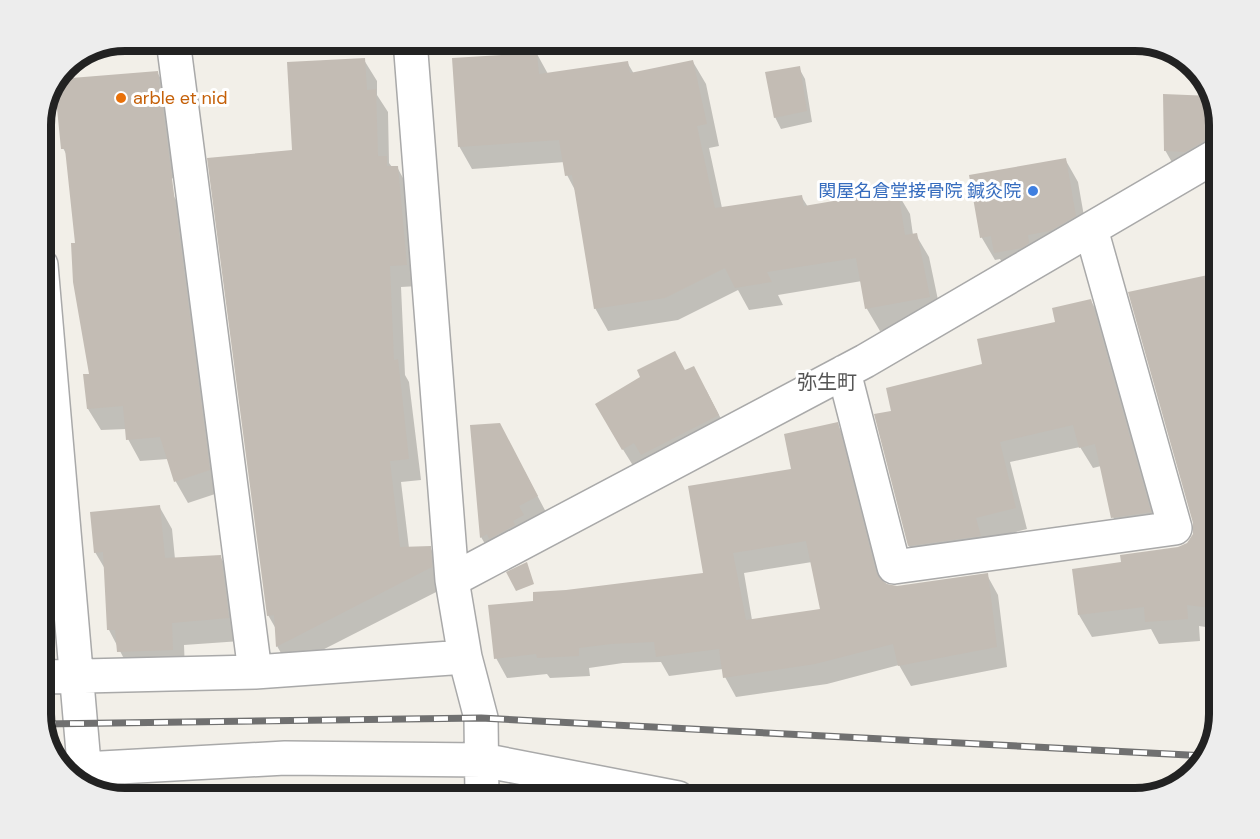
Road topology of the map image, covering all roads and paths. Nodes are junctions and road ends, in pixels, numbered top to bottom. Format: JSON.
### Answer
{"nodes":[{"id":1,"x":175,"y":51,"type":"edge"},
{"id":2,"x":411,"y":51,"type":"edge"},
{"id":3,"x":1209,"y":160,"type":"edge"},
{"id":4,"x":1091,"y":230,"type":"junction"},
{"id":5,"x":844,"y":372,"type":"junction"},
{"id":6,"x":51,"y":467,"type":"edge"},
{"id":7,"x":452,"y":580,"type":"junction"},
{"id":8,"x":465,"y":657,"type":"junction"},
{"id":9,"x":255,"y":672,"type":"junction"},
{"id":10,"x":78,"y":676,"type":"junction"},
{"id":11,"x":51,"y":677,"type":"edge"},
{"id":12,"x":482,"y":760,"type":"junction"},
{"id":13,"x":79,"y":771,"type":"edge"},
{"id":14,"x":84,"y":776,"type":"edge"},
{"id":15,"x":482,"y":788,"type":"edge"},
{"id":16,"x":626,"y":788,"type":"edge"}],
"edges":[{"from":1,"to":9,"type":"street"},
{"from":2,"to":7,"type":"street"},
{"from":3,"to":4,"type":"street"},
{"from":4,"to":5,"type":"street"},
{"from":4,"to":5,"type":"street"},
{"from":5,"to":7,"type":"street"},
{"from":6,"to":10,"type":"street"},
{"from":7,"to":8,"type":"street"},
{"from":8,"to":9,"type":"street"},
{"from":8,"to":12,"type":"street"},
{"from":9,"to":10,"type":"street"},
{"from":10,"to":11,"type":"street"},
{"from":10,"to":13,"type":"street"},
{"from":12,"to":14,"type":"street"},
{"from":12,"to":15,"type":"street"},
{"from":12,"to":16,"type":"street"}]}
